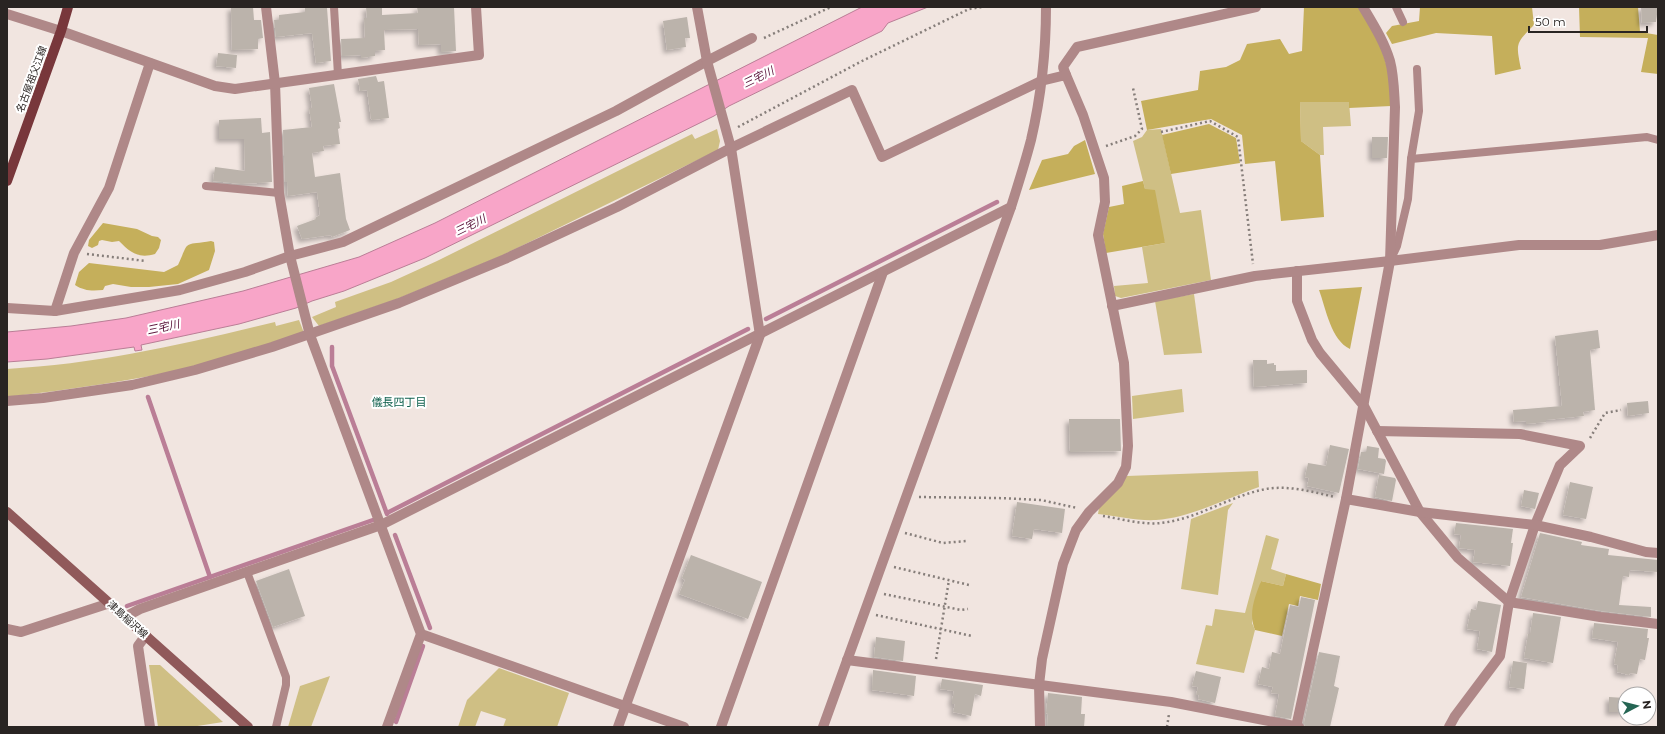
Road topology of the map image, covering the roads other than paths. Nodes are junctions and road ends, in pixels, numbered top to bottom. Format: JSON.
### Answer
{"nodes":[{"id":1,"x":68,"y":7,"type":"edge"},
{"id":2,"x":266,"y":7,"type":"edge"},
{"id":3,"x":334,"y":7,"type":"edge"},
{"id":4,"x":476,"y":7,"type":"edge"},
{"id":5,"x":697,"y":7,"type":"edge"},
{"id":6,"x":1046,"y":7,"type":"edge"},
{"id":7,"x":1256,"y":7,"type":"edge"},
{"id":8,"x":1364,"y":7,"type":"edge"},
{"id":9,"x":1396,"y":7,"type":"edge"},
{"id":10,"x":7,"y":14,"type":"edge"},
{"id":11,"x":1403,"y":22,"type":"dead end"},
{"id":12,"x":61,"y":31,"type":"junction"},
{"id":13,"x":752,"y":38,"type":"road end"},
{"id":14,"x":150,"y":63,"type":"junction"},
{"id":15,"x":708,"y":64,"type":"junction"},
{"id":16,"x":1417,"y":69,"type":"dead end"},
{"id":17,"x":338,"y":75,"type":"junction"},
{"id":18,"x":1066,"y":75,"type":"junction"},
{"id":19,"x":1041,"y":81,"type":"junction"},
{"id":20,"x":275,"y":83,"type":"junction"},
{"id":21,"x":1658,"y":140,"type":"edge"},
{"id":22,"x":731,"y":148,"type":"junction"},
{"id":23,"x":1411,"y":159,"type":"junction"},
{"id":24,"x":7,"y":180,"type":"edge"},
{"id":25,"x":206,"y":186,"type":"dead end"},
{"id":26,"x":279,"y":193,"type":"junction"},
{"id":27,"x":1011,"y":207,"type":"junction"},
{"id":28,"x":1658,"y":236,"type":"edge"},
{"id":29,"x":291,"y":258,"type":"junction"},
{"id":30,"x":1390,"y":262,"type":"junction"},
{"id":31,"x":1297,"y":271,"type":"junction"},
{"id":32,"x":883,"y":272,"type":"junction"},
{"id":33,"x":1112,"y":306,"type":"junction"},
{"id":34,"x":7,"y":308,"type":"edge"},
{"id":35,"x":55,"y":311,"type":"junction"},
{"id":36,"x":310,"y":334,"type":"junction"},
{"id":37,"x":760,"y":335,"type":"junction"},
{"id":38,"x":7,"y":401,"type":"edge"},
{"id":39,"x":1364,"y":406,"type":"junction"},
{"id":40,"x":1377,"y":431,"type":"junction"},
{"id":41,"x":1346,"y":499,"type":"junction"},
{"id":42,"x":7,"y":512,"type":"edge"},
{"id":43,"x":1420,"y":512,"type":"junction"},
{"id":44,"x":1535,"y":525,"type":"junction"},
{"id":45,"x":381,"y":526,"type":"junction"},
{"id":46,"x":1658,"y":553,"type":"edge"},
{"id":47,"x":247,"y":572,"type":"junction"},
{"id":48,"x":1510,"y":602,"type":"junction"},
{"id":49,"x":110,"y":603,"type":"junction"},
{"id":50,"x":126,"y":617,"type":"junction"},
{"id":51,"x":1658,"y":624,"type":"edge"},
{"id":52,"x":7,"y":629,"type":"edge"},
{"id":53,"x":421,"y":634,"type":"junction"},
{"id":54,"x":146,"y":635,"type":"junction"},
{"id":55,"x":847,"y":660,"type":"junction"},
{"id":56,"x":1039,"y":686,"type":"junction"},
{"id":57,"x":625,"y":706,"type":"junction"},
{"id":58,"x":150,"y":727,"type":"edge"},
{"id":59,"x":248,"y":727,"type":"edge"},
{"id":60,"x":276,"y":727,"type":"edge"},
{"id":61,"x":387,"y":727,"type":"edge"},
{"id":62,"x":618,"y":727,"type":"edge"},
{"id":63,"x":684,"y":727,"type":"edge"},
{"id":64,"x":721,"y":727,"type":"edge"},
{"id":65,"x":823,"y":727,"type":"edge"},
{"id":66,"x":1040,"y":727,"type":"edge"},
{"id":67,"x":1297,"y":727,"type":"edge"},
{"id":68,"x":1449,"y":727,"type":"edge"}],
"edges":[{"from":1,"to":12,"type":"main road","name":"名古屋祖父江線"},
{"from":2,"to":20,"type":"street"},
{"from":3,"to":17,"type":"lane"},
{"from":4,"to":17,"type":"street"},
{"from":5,"to":15,"type":"street"},
{"from":6,"to":19,"type":"street"},
{"from":7,"to":18,"type":"street"},
{"from":8,"to":30,"type":"street"},
{"from":9,"to":11,"type":"lane"},
{"from":10,"to":12,"type":"street"},
{"from":12,"to":14,"type":"street"},
{"from":12,"to":24,"type":"main road","name":"名古屋祖父江線"},
{"from":13,"to":15,"type":"street"},
{"from":14,"to":20,"type":"street"},
{"from":14,"to":35,"type":"street"},
{"from":15,"to":22,"type":"street"},
{"from":15,"to":29,"type":"street"},
{"from":16,"to":23,"type":"lane"},
{"from":17,"to":20,"type":"street"},
{"from":18,"to":19,"type":"street"},
{"from":18,"to":33,"type":"street"},
{"from":19,"to":22,"type":"street"},
{"from":19,"to":27,"type":"street"},
{"from":20,"to":26,"type":"street"},
{"from":21,"to":23,"type":"lane"},
{"from":22,"to":36,"type":"street"},
{"from":22,"to":37,"type":"street"},
{"from":23,"to":30,"type":"lane"},
{"from":25,"to":26,"type":"lane"},
{"from":26,"to":29,"type":"street"},
{"from":27,"to":32,"type":"street"},
{"from":27,"to":55,"type":"street"},
{"from":28,"to":30,"type":"street"},
{"from":29,"to":35,"type":"street"},
{"from":29,"to":36,"type":"street"},
{"from":30,"to":31,"type":"street"},
{"from":30,"to":39,"type":"street"},
{"from":31,"to":33,"type":"street"},
{"from":31,"to":39,"type":"street"},
{"from":32,"to":37,"type":"street"},
{"from":32,"to":64,"type":"street"},
{"from":33,"to":56,"type":"street"},
{"from":34,"to":35,"type":"street"},
{"from":36,"to":38,"type":"street"},
{"from":36,"to":45,"type":"street"},
{"from":37,"to":45,"type":"street"},
{"from":37,"to":57,"type":"street"},
{"from":39,"to":40,"type":"street"},
{"from":39,"to":41,"type":"street"},
{"from":40,"to":43,"type":"street"},
{"from":40,"to":44,"type":"street"},
{"from":41,"to":43,"type":"street"},
{"from":41,"to":67,"type":"street"},
{"from":42,"to":49,"type":"main road","name":"津島稲沢線"},
{"from":43,"to":44,"type":"street"},
{"from":43,"to":48,"type":"street"},
{"from":44,"to":46,"type":"street"},
{"from":44,"to":48,"type":"street"},
{"from":45,"to":47,"type":"street"},
{"from":45,"to":53,"type":"street"},
{"from":47,"to":50,"type":"street"},
{"from":47,"to":60,"type":"lane"},
{"from":48,"to":51,"type":"street"},
{"from":48,"to":68,"type":"street"},
{"from":49,"to":50,"type":"main road","name":"津島稲沢線"},
{"from":49,"to":52,"type":"street"},
{"from":50,"to":54,"type":"main road","name":"津島稲沢線"},
{"from":53,"to":57,"type":"street"},
{"from":53,"to":61,"type":"street"},
{"from":54,"to":58,"type":"street"},
{"from":54,"to":59,"type":"main road","name":"津島稲沢線"},
{"from":55,"to":56,"type":"street"},
{"from":55,"to":65,"type":"street"},
{"from":56,"to":66,"type":"street"},
{"from":56,"to":67,"type":"street"},
{"from":57,"to":62,"type":"street"},
{"from":57,"to":63,"type":"street"}]}
